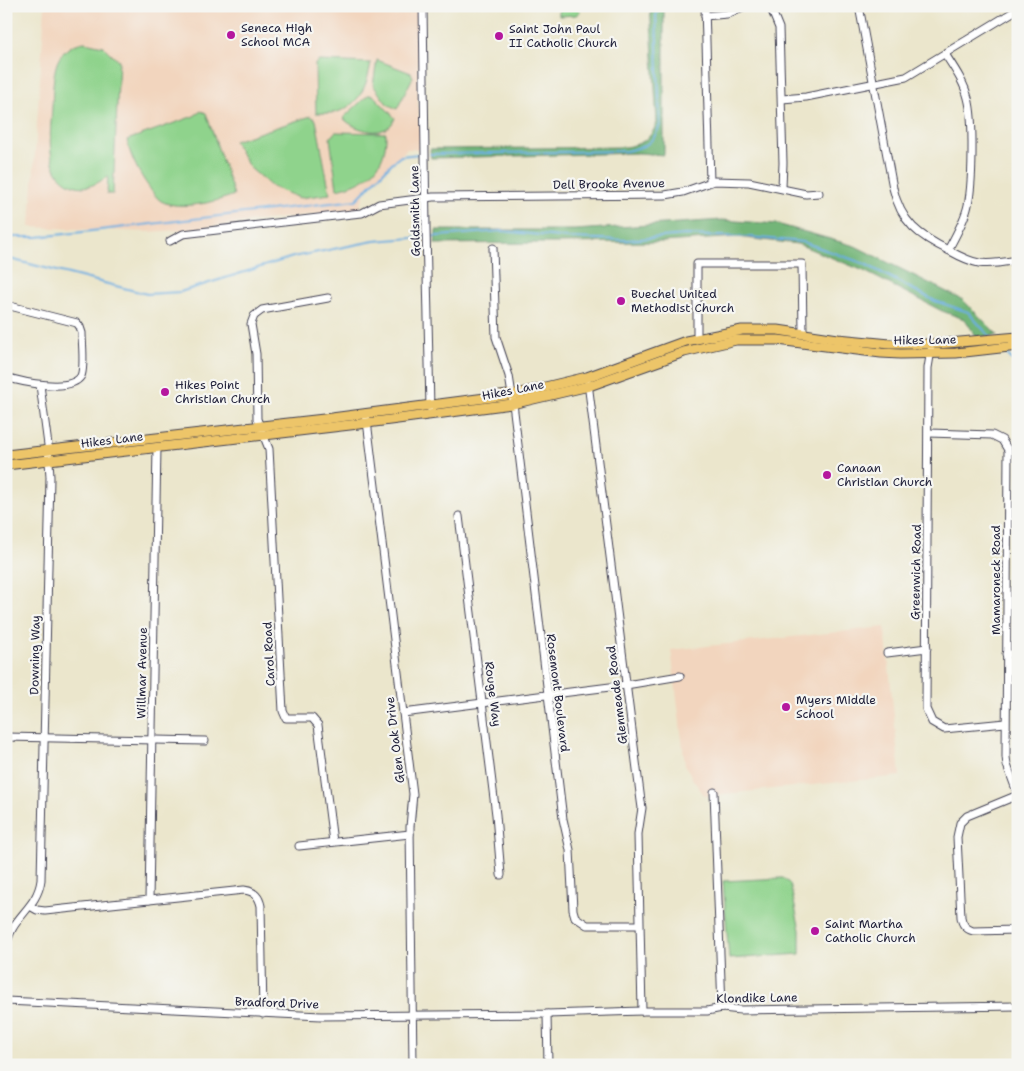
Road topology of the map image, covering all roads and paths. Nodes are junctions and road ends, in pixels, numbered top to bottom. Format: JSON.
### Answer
{"nodes":[{"id":1,"x":423,"y":6,"type":"edge"},
{"id":2,"x":705,"y":6,"type":"edge"},
{"id":3,"x":746,"y":6,"type":"edge"},
{"id":4,"x":770,"y":6,"type":"edge"},
{"id":5,"x":859,"y":6,"type":"edge"},
{"id":6,"x":1018,"y":9,"type":"edge"},
{"id":7,"x":705,"y":16,"type":"junction"},
{"id":8,"x":945,"y":54,"type":"junction"},
{"id":9,"x":873,"y":85,"type":"junction"},
{"id":10,"x":782,"y":99,"type":"junction"},
{"id":11,"x":710,"y":182,"type":"junction"},
{"id":12,"x":782,"y":187,"type":"junction"},
{"id":13,"x":819,"y":193,"type":"dead end"},
{"id":14,"x":426,"y":198,"type":"junction"},
{"id":15,"x":170,"y":241,"type":"dead end"},
{"id":16,"x":493,"y":248,"type":"dead end"},
{"id":17,"x":948,"y":250,"type":"junction"},
{"id":18,"x":1018,"y":260,"type":"edge"},
{"id":19,"x":328,"y":298,"type":"dead end"},
{"id":20,"x":6,"y":304,"type":"edge"},
{"id":21,"x":803,"y":333,"type":"junction"},
{"id":22,"x":1018,"y":337,"type":"edge"},
{"id":23,"x":697,"y":338,"type":"junction"},
{"id":24,"x":932,"y":344,"type":"junction"},
{"id":25,"x":1018,"y":346,"type":"edge"},
{"id":26,"x":930,"y":354,"type":"junction"},
{"id":27,"x":6,"y":378,"type":"edge"},
{"id":28,"x":588,"y":382,"type":"junction"},
{"id":29,"x":40,"y":385,"type":"junction"},
{"id":30,"x":512,"y":400,"type":"junction"},
{"id":31,"x":430,"y":410,"type":"junction"},
{"id":32,"x":366,"y":413,"type":"junction"},
{"id":33,"x":368,"y":423,"type":"junction"},
{"id":34,"x":260,"y":425,"type":"junction"},
{"id":35,"x":929,"y":433,"type":"junction"},
{"id":36,"x":264,"y":435,"type":"junction"},
{"id":37,"x":157,"y":447,"type":"junction"},
{"id":38,"x":48,"y":450,"type":"junction"},
{"id":39,"x":6,"y":455,"type":"edge"},
{"id":40,"x":48,"y":460,"type":"junction"},
{"id":41,"x":6,"y":465,"type":"edge"},
{"id":42,"x":460,"y":516,"type":"dead end"},
{"id":43,"x":927,"y":648,"type":"junction"},
{"id":44,"x":887,"y":653,"type":"dead end"},
{"id":45,"x":1006,"y":654,"type":"junction"},
{"id":46,"x":1018,"y":654,"type":"edge"},
{"id":47,"x":680,"y":676,"type":"dead end"},
{"id":48,"x":626,"y":685,"type":"junction"},
{"id":49,"x":547,"y":694,"type":"junction"},
{"id":50,"x":483,"y":702,"type":"junction"},
{"id":51,"x":403,"y":713,"type":"junction"},
{"id":52,"x":1005,"y":723,"type":"junction"},
{"id":53,"x":6,"y":737,"type":"edge"},
{"id":54,"x":44,"y":737,"type":"junction"},
{"id":55,"x":152,"y":739,"type":"junction"},
{"id":56,"x":205,"y":741,"type":"dead end"},
{"id":57,"x":714,"y":792,"type":"dead end"},
{"id":58,"x":1018,"y":795,"type":"edge"},
{"id":59,"x":410,"y":834,"type":"junction"},
{"id":60,"x":334,"y":842,"type":"junction"},
{"id":61,"x":299,"y":846,"type":"dead end"},
{"id":62,"x":501,"y":875,"type":"dead end"},
{"id":63,"x":149,"y":900,"type":"junction"},
{"id":64,"x":30,"y":906,"type":"junction"},
{"id":65,"x":639,"y":925,"type":"junction"},
{"id":66,"x":1018,"y":930,"type":"edge"},
{"id":67,"x":6,"y":949,"type":"edge"},
{"id":68,"x":6,"y":1001,"type":"edge"},
{"id":69,"x":1018,"y":1006,"type":"edge"},
{"id":70,"x":722,"y":1008,"type":"junction"},
{"id":71,"x":642,"y":1011,"type":"junction"},
{"id":72,"x":262,"y":1014,"type":"junction"},
{"id":73,"x":412,"y":1014,"type":"junction"},
{"id":74,"x":547,"y":1014,"type":"junction"},
{"id":75,"x":413,"y":1065,"type":"edge"},
{"id":76,"x":548,"y":1065,"type":"edge"}],
"edges":[{"from":1,"to":14,"type":"street","name":"Goldsmith Lane"},
{"from":2,"to":7,"type":"street"},
{"from":3,"to":7,"type":"street"},
{"from":4,"to":10,"type":"street"},
{"from":5,"to":9,"type":"street"},
{"from":6,"to":8,"type":"street"},
{"from":7,"to":11,"type":"street"},
{"from":8,"to":9,"type":"street"},
{"from":8,"to":17,"type":"street"},
{"from":9,"to":10,"type":"street"},
{"from":9,"to":17,"type":"street"},
{"from":10,"to":12,"type":"street"},
{"from":11,"to":12,"type":"street","name":"Dell Brooke Avenue"},
{"from":11,"to":14,"type":"street","name":"Dell Brooke Avenue"},
{"from":12,"to":13,"type":"street","name":"Dell Brooke Avenue"},
{"from":14,"to":15,"type":"street","name":"Dell Brooke Avenue"},
{"from":14,"to":31,"type":"street","name":"Goldsmith Lane"},
{"from":16,"to":30,"type":"street","name":"Rosemont Boulevard"},
{"from":17,"to":18,"type":"street"},
{"from":19,"to":34,"type":"street"},
{"from":20,"to":29,"type":"street"},
{"from":21,"to":23,"type":"main road","name":"Hikes Lane"},
{"from":21,"to":23,"type":"street"},
{"from":21,"to":24,"type":"main road","name":"Hikes Lane"},
{"from":22,"to":24,"type":"main road","name":"Hikes Lane"},
{"from":23,"to":28,"type":"main road","name":"Hikes Lane"},
{"from":24,"to":26,"type":"street","name":"Greenwich Road"},
{"from":25,"to":26,"type":"main road","name":"Hikes Lane"},
{"from":26,"to":28,"type":"main road","name":"Hikes Lane"},
{"from":26,"to":35,"type":"street","name":"Greenwich Road"},
{"from":27,"to":29,"type":"street"},
{"from":28,"to":30,"type":"main road","name":"Hikes Lane"},
{"from":28,"to":48,"type":"street","name":"Glenmeade Road"},
{"from":29,"to":38,"type":"street","name":"Downing Way"},
{"from":30,"to":31,"type":"main road","name":"Hikes Lane"},
{"from":30,"to":49,"type":"street","name":"Rosemont Boulevard"},
{"from":31,"to":32,"type":"main road","name":"Hikes Lane"},
{"from":31,"to":33,"type":"main road","name":"Hikes Lane"},
{"from":32,"to":33,"type":"street","name":"Glen Oak Drive"},
{"from":32,"to":34,"type":"main road","name":"Hikes Lane"},
{"from":33,"to":36,"type":"main road","name":"Hikes Lane"},
{"from":33,"to":51,"type":"street","name":"Glen Oak Drive"},
{"from":34,"to":36,"type":"street"},
{"from":34,"to":38,"type":"main road","name":"Hikes Lane"},
{"from":35,"to":43,"type":"street","name":"Greenwich Road"},
{"from":35,"to":45,"type":"street","name":"Mamaroneck Road"},
{"from":36,"to":37,"type":"main road","name":"Hikes Lane"},
{"from":36,"to":60,"type":"street","name":"Carol Road"},
{"from":37,"to":40,"type":"main road","name":"Hikes Lane"},
{"from":37,"to":55,"type":"street","name":"Willmar Avenue"},
{"from":38,"to":39,"type":"main road","name":"Hikes Lane"},
{"from":38,"to":40,"type":"street","name":"Downing Way"},
{"from":40,"to":41,"type":"main road","name":"Hikes Lane"},
{"from":40,"to":54,"type":"street","name":"Downing Way"},
{"from":42,"to":50,"type":"street","name":"Rouge Way"},
{"from":43,"to":44,"type":"street"},
{"from":43,"to":52,"type":"street","name":"Greenwich Road"},
{"from":45,"to":46,"type":"street"},
{"from":45,"to":52,"type":"street","name":"Mamaroneck Road"},
{"from":47,"to":48,"type":"street"},
{"from":48,"to":49,"type":"street"},
{"from":48,"to":65,"type":"street","name":"Glenmeade Road"},
{"from":49,"to":50,"type":"street"},
{"from":49,"to":65,"type":"street","name":"Rosemont Boulevard"},
{"from":50,"to":51,"type":"street"},
{"from":50,"to":62,"type":"street","name":"Rouge Way"},
{"from":51,"to":59,"type":"street","name":"Glen Oak Drive"},
{"from":52,"to":58,"type":"street","name":"Mamaroneck Road"},
{"from":53,"to":54,"type":"street"},
{"from":54,"to":55,"type":"street"},
{"from":54,"to":64,"type":"street","name":"Downing Way"},
{"from":55,"to":56,"type":"street"},
{"from":55,"to":63,"type":"street","name":"Willmar Avenue"},
{"from":57,"to":70,"type":"street"},
{"from":58,"to":66,"type":"street"},
{"from":59,"to":60,"type":"street"},
{"from":59,"to":73,"type":"street","name":"Glen Oak Drive"},
{"from":60,"to":61,"type":"street"},
{"from":63,"to":64,"type":"street"},
{"from":63,"to":72,"type":"street"},
{"from":64,"to":67,"type":"street","name":"Downing Way"},
{"from":65,"to":71,"type":"street","name":"Glenmeade Road"},
{"from":68,"to":72,"type":"street","name":"Bradford Drive"},
{"from":69,"to":70,"type":"street","name":"Klondike Lane"},
{"from":70,"to":71,"type":"street","name":"Klondike Lane"},
{"from":71,"to":74,"type":"street","name":"Klondike Lane"},
{"from":72,"to":73,"type":"street","name":"Bradford Drive"},
{"from":73,"to":74,"type":"street","name":"Bradford Drive"},
{"from":73,"to":75,"type":"street","name":"Glen Oak Drive"},
{"from":74,"to":76,"type":"street"}]}
